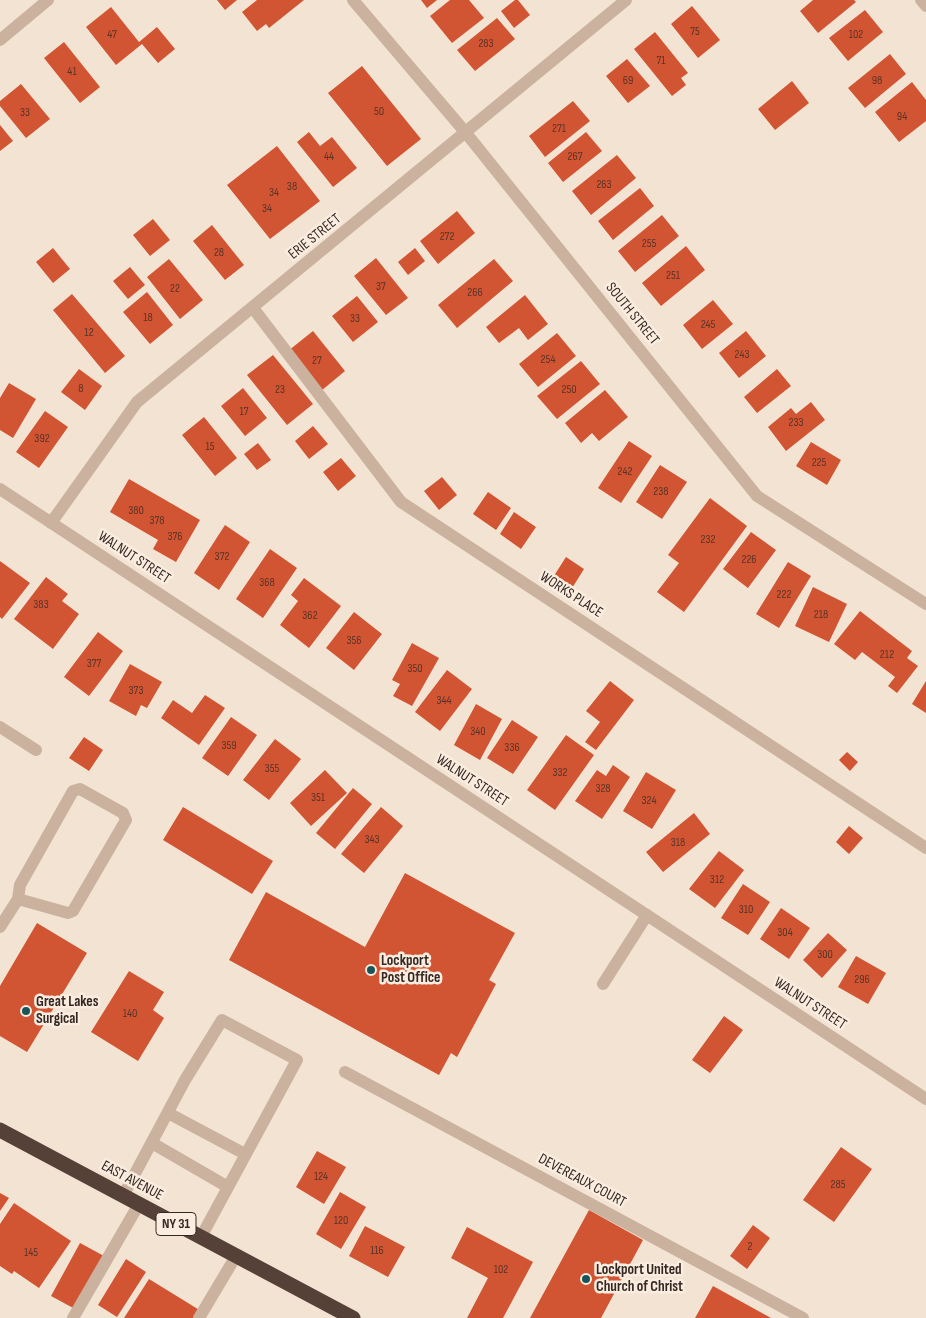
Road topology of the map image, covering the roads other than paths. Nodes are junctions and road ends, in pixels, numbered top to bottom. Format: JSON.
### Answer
{"nodes":[{"id":1,"x":48,"y":0,"type":"edge"},
{"id":2,"x":353,"y":0,"type":"edge"},
{"id":3,"x":626,"y":0,"type":"edge"},
{"id":4,"x":922,"y":0,"type":"edge"},
{"id":5,"x":926,"y":6,"type":"edge"},
{"id":6,"x":0,"y":40,"type":"edge"},
{"id":7,"x":466,"y":133,"type":"junction"},
{"id":8,"x":253,"y":308,"type":"junction"},
{"id":9,"x":0,"y":489,"type":"edge"},
{"id":10,"x":51,"y":523,"type":"junction"},
{"id":11,"x":926,"y":604,"type":"edge"},
{"id":12,"x":0,"y":726,"type":"edge"},
{"id":13,"x":36,"y":750,"type":"dead end"},
{"id":14,"x":926,"y":848,"type":"edge"},
{"id":15,"x":18,"y":899,"type":"junction"},
{"id":16,"x":647,"y":915,"type":"junction"},
{"id":17,"x":0,"y":928,"type":"edge"},
{"id":18,"x":603,"y":984,"type":"dead end"},
{"id":19,"x":345,"y":1072,"type":"dead end"},
{"id":20,"x":926,"y":1099,"type":"edge"},
{"id":21,"x":168,"y":1113,"type":"junction"},
{"id":22,"x":0,"y":1130,"type":"edge"},
{"id":23,"x":152,"y":1143,"type":"junction"},
{"id":24,"x":246,"y":1154,"type":"junction"},
{"id":25,"x":228,"y":1187,"type":"junction"},
{"id":26,"x":123,"y":1196,"type":"junction"},
{"id":27,"x":139,"y":1204,"type":"junction"},
{"id":28,"x":201,"y":1237,"type":"junction"},
{"id":29,"x":236,"y":1256,"type":"junction"},
{"id":30,"x":73,"y":1318,"type":"edge"},
{"id":31,"x":199,"y":1318,"type":"edge"},
{"id":32,"x":353,"y":1318,"type":"edge"},
{"id":33,"x":803,"y":1318,"type":"edge"}],
"edges":[{"from":1,"to":6,"type":"street"},
{"from":2,"to":7,"type":"street","name":"SOUTH STREET"},
{"from":3,"to":7,"type":"street","name":"ERIE STREET"},
{"from":4,"to":5,"type":"street"},
{"from":7,"to":8,"type":"street","name":"ERIE STREET"},
{"from":7,"to":11,"type":"street","name":"SOUTH STREET"},
{"from":8,"to":10,"type":"street","name":"ERIE STREET"},
{"from":8,"to":14,"type":"street","name":"WORKS PLACE"},
{"from":9,"to":10,"type":"street","name":"WALNUT STREET"},
{"from":10,"to":16,"type":"street","name":"WALNUT STREET"},
{"from":12,"to":13,"type":"street"},
{"from":15,"to":15,"type":"street"},
{"from":15,"to":17,"type":"street"},
{"from":16,"to":18,"type":"street"},
{"from":16,"to":20,"type":"street","name":"WALNUT STREET"},
{"from":19,"to":33,"type":"street","name":"DEVEREAUX COURT"},
{"from":21,"to":23,"type":"street"},
{"from":21,"to":24,"type":"street"},
{"from":21,"to":24,"type":"street"},
{"from":22,"to":26,"type":"highway","name":"EAST AVENUE","number":"NY 31"},
{"from":23,"to":25,"type":"street"},
{"from":23,"to":26,"type":"street"},
{"from":24,"to":25,"type":"street"},
{"from":25,"to":28,"type":"street"},
{"from":26,"to":27,"type":"highway","name":"EAST AVENUE","number":"NY 31"},
{"from":27,"to":28,"type":"highway","name":"EAST AVENUE","number":"NY 31"},
{"from":27,"to":30,"type":"street"},
{"from":28,"to":29,"type":"highway","name":"EAST AVENUE","number":"NY 31"},
{"from":29,"to":31,"type":"street"},
{"from":29,"to":32,"type":"highway","name":"EAST AVENUE","number":"NY 31"}]}
